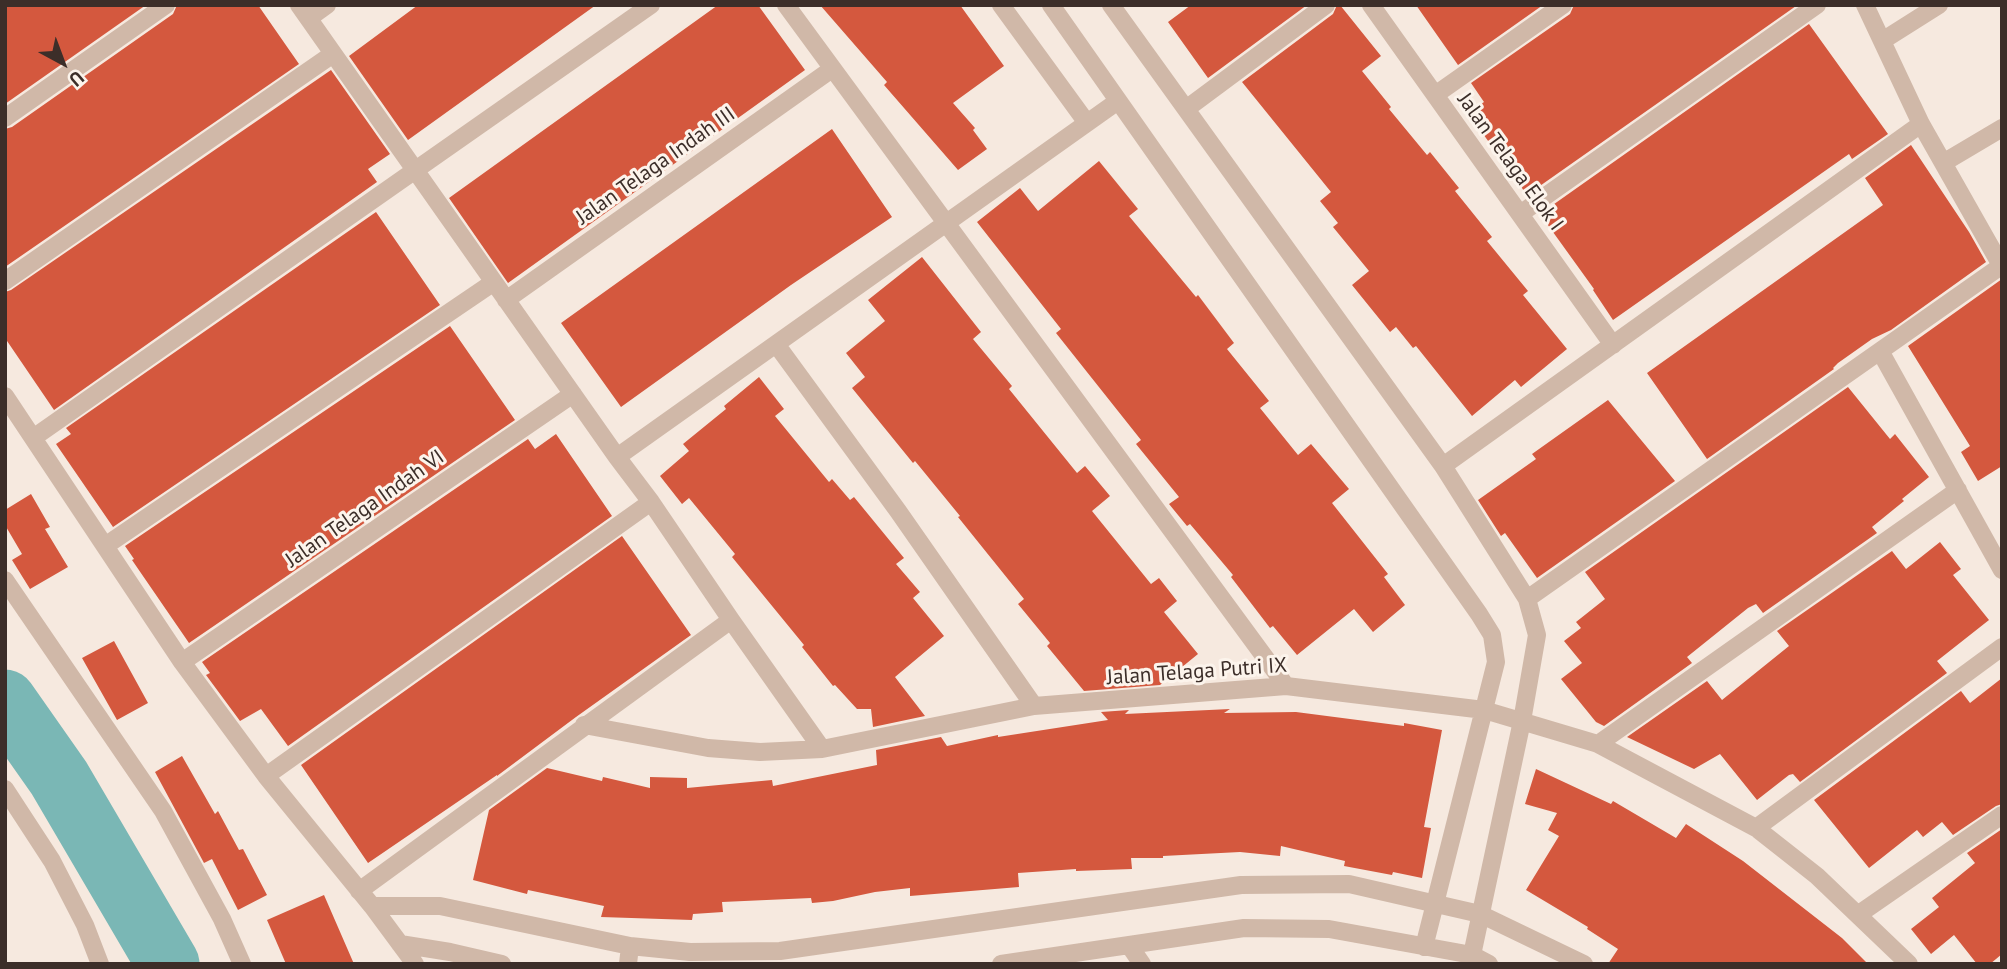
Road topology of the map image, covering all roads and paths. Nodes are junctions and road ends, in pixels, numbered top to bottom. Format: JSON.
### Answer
{"nodes":[{"id":1,"x":166,"y":5,"type":"edge"},
{"id":2,"x":327,"y":5,"type":"edge"},
{"id":3,"x":651,"y":5,"type":"edge"},
{"id":4,"x":786,"y":5,"type":"edge"},
{"id":5,"x":1001,"y":5,"type":"edge"},
{"id":6,"x":1051,"y":5,"type":"edge"},
{"id":7,"x":1111,"y":5,"type":"edge"},
{"id":8,"x":1326,"y":5,"type":"edge"},
{"id":9,"x":1371,"y":5,"type":"edge"},
{"id":10,"x":1563,"y":5,"type":"edge"},
{"id":11,"x":1817,"y":5,"type":"edge"},
{"id":12,"x":1865,"y":5,"type":"edge"},
{"id":13,"x":1939,"y":5,"type":"edge"},
{"id":14,"x":304,"y":12,"type":"edge"},
{"id":15,"x":1882,"y":41,"type":"junction"},
{"id":16,"x":333,"y":54,"type":"junction"},
{"id":17,"x":832,"y":69,"type":"junction"},
{"id":18,"x":1435,"y":95,"type":"junction"},
{"id":19,"x":1118,"y":101,"type":"junction"},
{"id":20,"x":1186,"y":109,"type":"junction"},
{"id":21,"x":5,"y":118,"type":"edge"},
{"id":22,"x":1087,"y":123,"type":"junction"},
{"id":23,"x":1921,"y":124,"type":"junction"},
{"id":24,"x":2002,"y":128,"type":"edge"},
{"id":25,"x":1943,"y":163,"type":"junction"},
{"id":26,"x":415,"y":170,"type":"junction"},
{"id":27,"x":1520,"y":215,"type":"junction"},
{"id":28,"x":946,"y":223,"type":"junction"},
{"id":29,"x":2001,"y":267,"type":"edge"},
{"id":30,"x":5,"y":281,"type":"edge"},
{"id":31,"x":494,"y":282,"type":"junction"},
{"id":32,"x":506,"y":300,"type":"junction"},
{"id":33,"x":776,"y":344,"type":"junction"},
{"id":34,"x":1613,"y":345,"type":"junction"},
{"id":35,"x":1880,"y":351,"type":"junction"},
{"id":36,"x":573,"y":394,"type":"junction"},
{"id":37,"x":5,"y":396,"type":"edge"},
{"id":38,"x":33,"y":438,"type":"junction"},
{"id":39,"x":617,"y":457,"type":"junction"},
{"id":40,"x":1444,"y":466,"type":"junction"},
{"id":41,"x":1958,"y":491,"type":"junction"},
{"id":42,"x":651,"y":502,"type":"junction"},
{"id":43,"x":105,"y":546,"type":"junction"},
{"id":44,"x":2002,"y":570,"type":"edge"},
{"id":45,"x":5,"y":580,"type":"edge"},
{"id":46,"x":1527,"y":600,"type":"junction"},
{"id":47,"x":731,"y":620,"type":"junction"},
{"id":48,"x":2002,"y":647,"type":"edge"},
{"id":49,"x":182,"y":662,"type":"junction"},
{"id":50,"x":1286,"y":686,"type":"junction"},
{"id":51,"x":1034,"y":706,"type":"junction"},
{"id":52,"x":1484,"y":710,"type":"junction"},
{"id":53,"x":1522,"y":721,"type":"junction"},
{"id":54,"x":584,"y":726,"type":"junction"},
{"id":55,"x":1598,"y":744,"type":"junction"},
{"id":56,"x":822,"y":749,"type":"junction"},
{"id":57,"x":266,"y":776,"type":"junction"},
{"id":58,"x":5,"y":789,"type":"edge"},
{"id":59,"x":2002,"y":815,"type":"edge"},
{"id":60,"x":1756,"y":828,"type":"junction"},
{"id":61,"x":359,"y":891,"type":"junction"},
{"id":62,"x":1434,"y":902,"type":"junction"},
{"id":63,"x":372,"y":906,"type":"junction"},
{"id":64,"x":1480,"y":914,"type":"junction"},
{"id":65,"x":1859,"y":914,"type":"junction"},
{"id":66,"x":400,"y":944,"type":"junction"},
{"id":67,"x":1129,"y":945,"type":"junction"},
{"id":68,"x":1424,"y":947,"type":"junction"},
{"id":69,"x":629,"y":955,"type":"edge"},
{"id":70,"x":1472,"y":955,"type":"junction"},
{"id":71,"x":100,"y":964,"type":"edge"},
{"id":72,"x":242,"y":964,"type":"edge"},
{"id":73,"x":415,"y":964,"type":"edge"},
{"id":74,"x":502,"y":964,"type":"edge"},
{"id":75,"x":1000,"y":964,"type":"edge"},
{"id":76,"x":1142,"y":964,"type":"edge"},
{"id":77,"x":1489,"y":964,"type":"edge"},
{"id":78,"x":1584,"y":964,"type":"edge"},
{"id":79,"x":1909,"y":964,"type":"edge"}],
"edges":[{"from":1,"to":21,"type":"street"},
{"from":2,"to":14,"type":"street"},
{"from":3,"to":26,"type":"street"},
{"from":4,"to":17,"type":"street"},
{"from":5,"to":22,"type":"street"},
{"from":6,"to":19,"type":"street"},
{"from":7,"to":20,"type":"street"},
{"from":8,"to":20,"type":"street"},
{"from":9,"to":18,"type":"street","name":"Jalan Telaga Elok I"},
{"from":10,"to":18,"type":"street"},
{"from":11,"to":27,"type":"street"},
{"from":12,"to":15,"type":"street"},
{"from":13,"to":15,"type":"street"},
{"from":14,"to":16,"type":"street"},
{"from":15,"to":23,"type":"street"},
{"from":16,"to":26,"type":"street"},
{"from":16,"to":30,"type":"street"},
{"from":17,"to":28,"type":"street"},
{"from":17,"to":32,"type":"street","name":"Jalan Telaga Indah III"},
{"from":18,"to":27,"type":"street","name":"Jalan Telaga Elok I"},
{"from":19,"to":22,"type":"street"},
{"from":19,"to":52,"type":"street"},
{"from":20,"to":40,"type":"street"},
{"from":22,"to":28,"type":"street"},
{"from":23,"to":25,"type":"street"},
{"from":23,"to":34,"type":"street"},
{"from":24,"to":25,"type":"street"},
{"from":25,"to":29,"type":"street"},
{"from":26,"to":31,"type":"street"},
{"from":26,"to":38,"type":"street"},
{"from":27,"to":34,"type":"street","name":"Jalan Telaga Elok I"},
{"from":28,"to":33,"type":"street"},
{"from":28,"to":50,"type":"street"},
{"from":29,"to":35,"type":"street"},
{"from":31,"to":32,"type":"street"},
{"from":31,"to":43,"type":"street"},
{"from":32,"to":36,"type":"street"},
{"from":33,"to":39,"type":"street"},
{"from":33,"to":51,"type":"street"},
{"from":34,"to":40,"type":"street"},
{"from":35,"to":41,"type":"street"},
{"from":35,"to":46,"type":"street"},
{"from":36,"to":39,"type":"street"},
{"from":36,"to":49,"type":"street","name":"Jalan Telaga Indah VI"},
{"from":37,"to":38,"type":"street"},
{"from":38,"to":43,"type":"street"},
{"from":39,"to":42,"type":"street"},
{"from":40,"to":46,"type":"street"},
{"from":41,"to":44,"type":"street"},
{"from":41,"to":55,"type":"street"},
{"from":42,"to":47,"type":"street"},
{"from":42,"to":57,"type":"street"},
{"from":43,"to":49,"type":"street"},
{"from":45,"to":72,"type":"street"},
{"from":46,"to":53,"type":"street"},
{"from":47,"to":54,"type":"street"},
{"from":47,"to":56,"type":"street"},
{"from":48,"to":60,"type":"street"},
{"from":49,"to":57,"type":"street"},
{"from":50,"to":51,"type":"street","name":"Jalan Telaga Putri IX"},
{"from":50,"to":52,"type":"street","name":"Jalan Telaga Putri IX"},
{"from":51,"to":56,"type":"street","name":"Jalan Telaga Putri IX"},
{"from":52,"to":53,"type":"street","name":"Jalan Telaga Putri IX"},
{"from":52,"to":62,"type":"street"},
{"from":53,"to":55,"type":"street","name":"Jalan Telaga Putri IX"},
{"from":53,"to":64,"type":"street"},
{"from":54,"to":56,"type":"street","name":"Jalan Telaga Putri IX"},
{"from":54,"to":61,"type":"street"},
{"from":55,"to":60,"type":"street","name":"Jalan Telaga Putri IX"},
{"from":57,"to":61,"type":"street"},
{"from":58,"to":71,"type":"street"},
{"from":59,"to":65,"type":"street"},
{"from":60,"to":65,"type":"street","name":"Jalan Telaga Putri IX"},
{"from":61,"to":63,"type":"street"},
{"from":62,"to":64,"type":"street"},
{"from":62,"to":68,"type":"street"},
{"from":62,"to":69,"type":"street"},
{"from":63,"to":66,"type":"street"},
{"from":63,"to":69,"type":"street"},
{"from":64,"to":70,"type":"street"},
{"from":64,"to":78,"type":"street"},
{"from":65,"to":79,"type":"street","name":"Jalan Telaga Putri IX"},
{"from":66,"to":73,"type":"street"},
{"from":66,"to":74,"type":"street"},
{"from":67,"to":68,"type":"street"},
{"from":67,"to":75,"type":"street"},
{"from":67,"to":76,"type":"street"},
{"from":68,"to":70,"type":"street"},
{"from":70,"to":77,"type":"street"}]}
